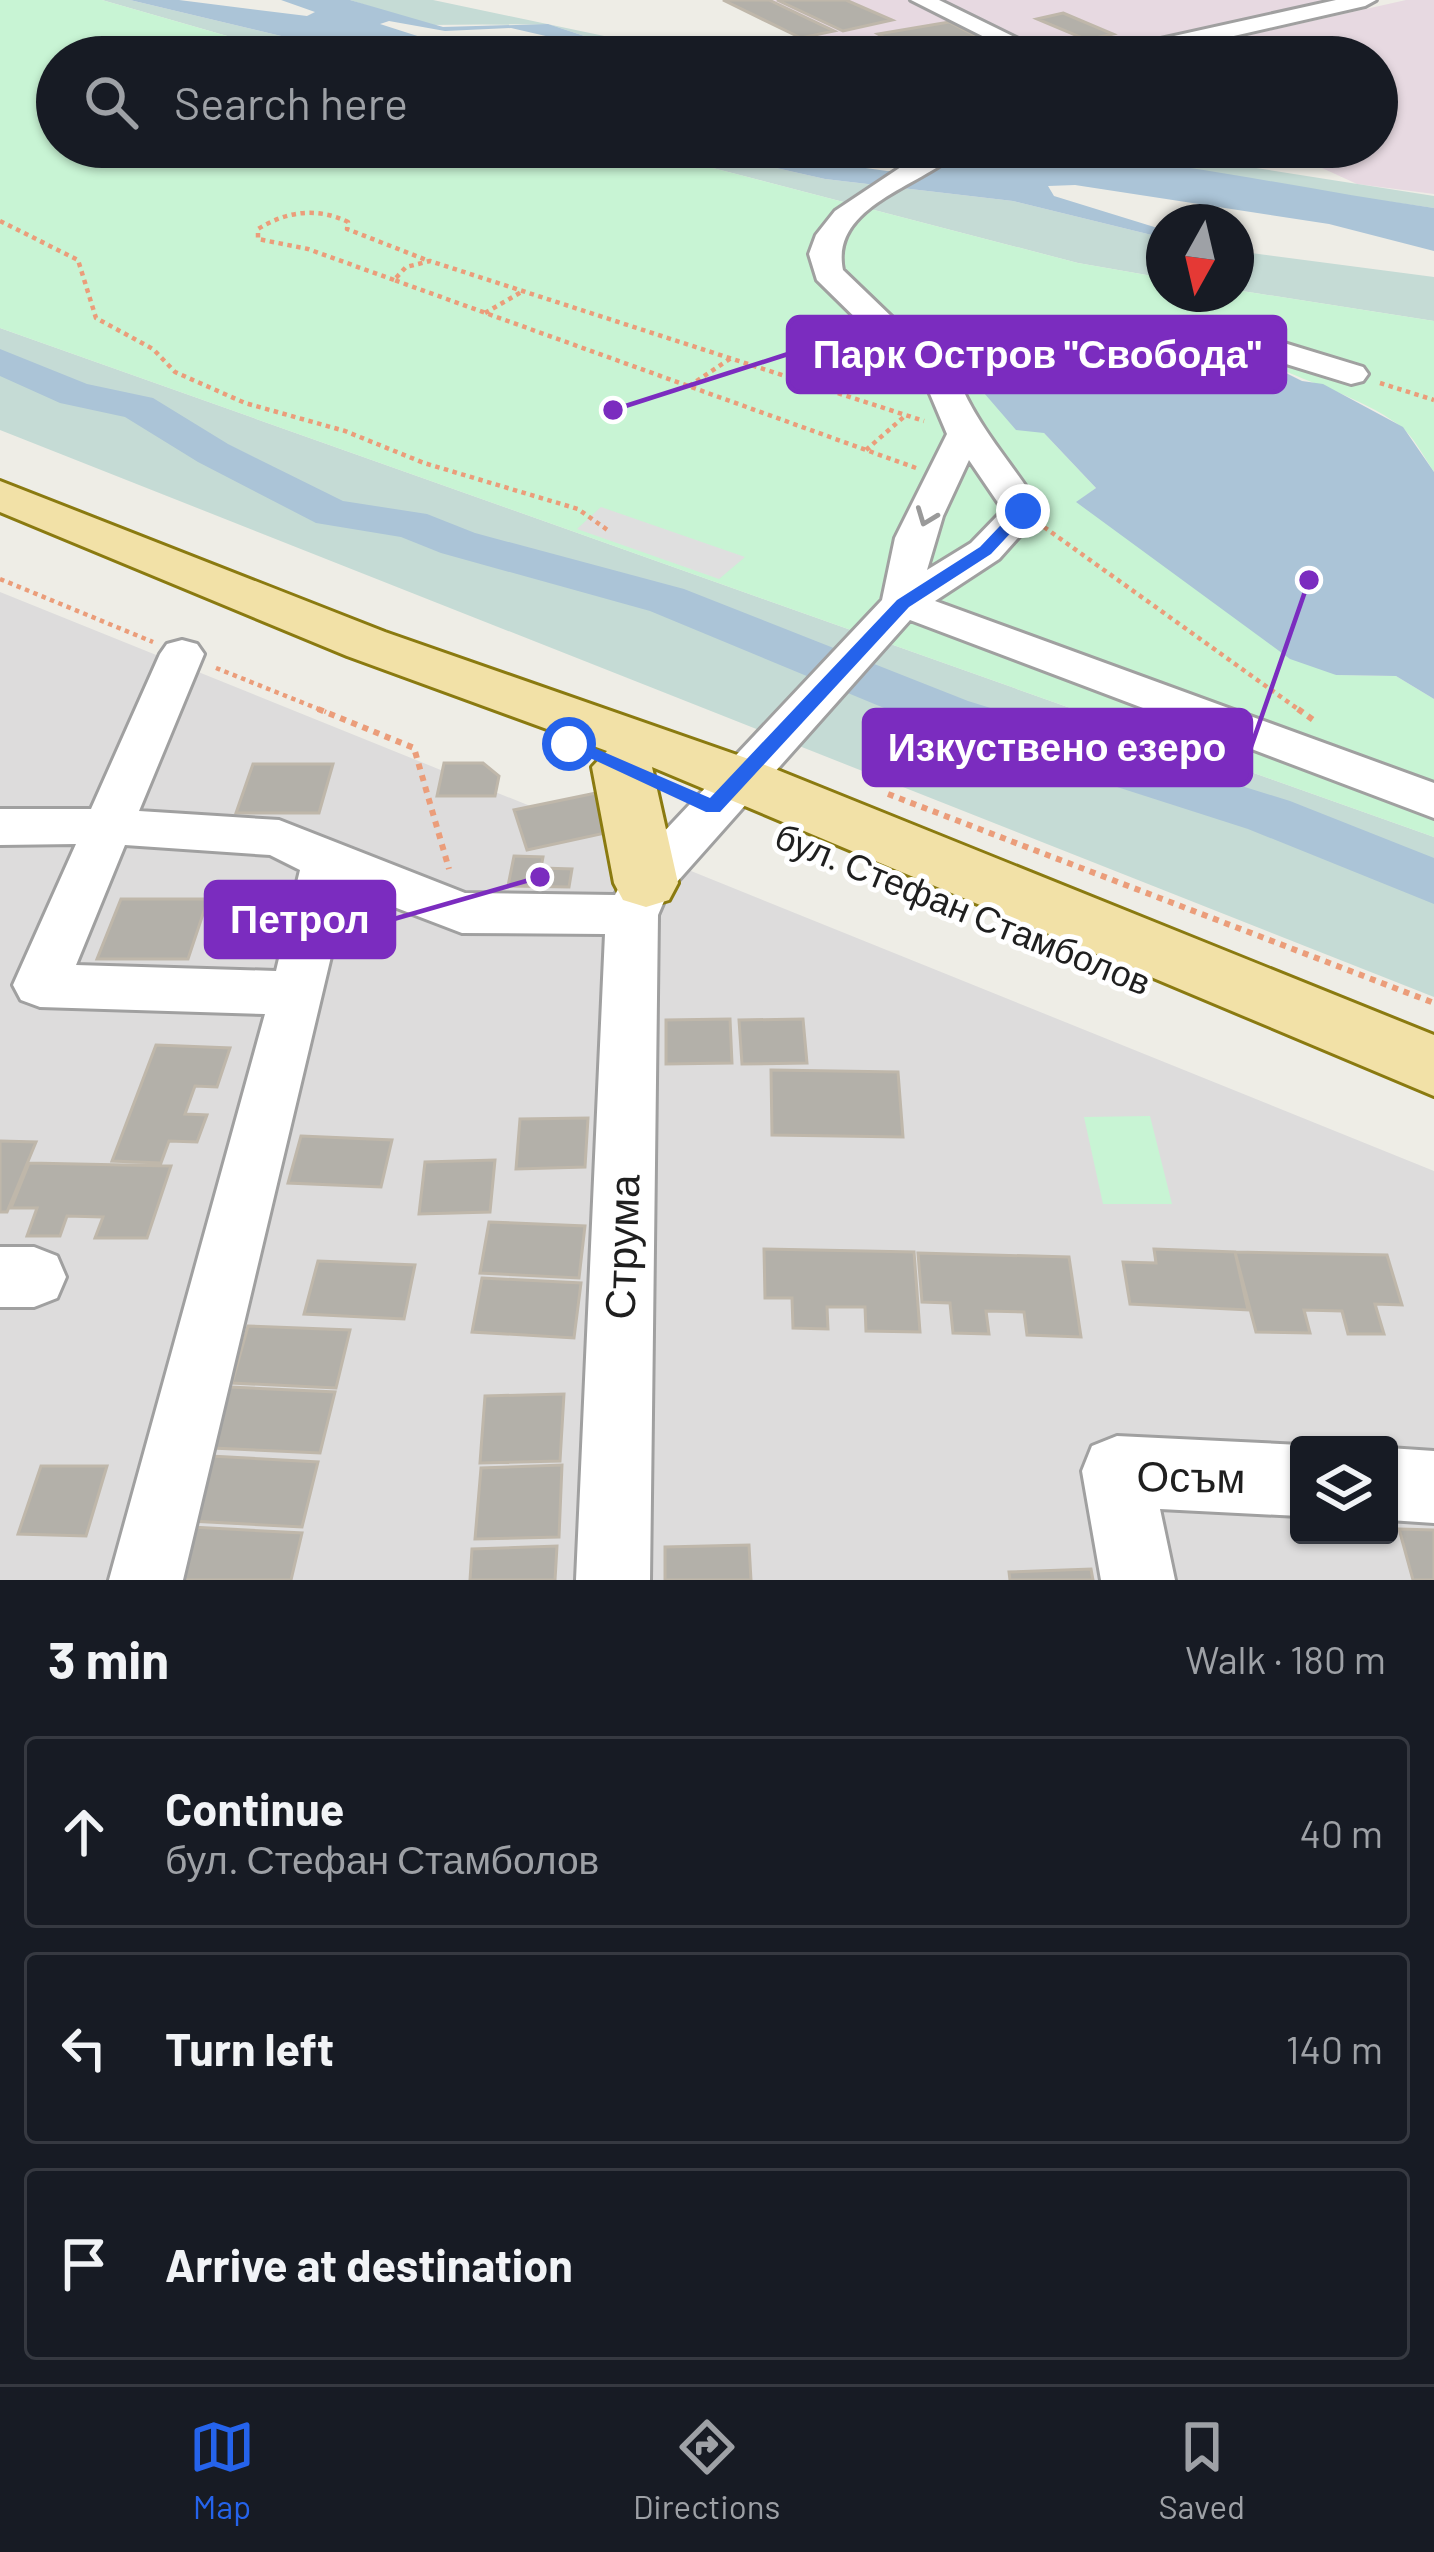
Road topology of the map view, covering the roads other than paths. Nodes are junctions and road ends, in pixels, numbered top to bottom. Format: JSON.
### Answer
{"nodes":[{"id":1,"x":922,"y":0,"type":"edge"},
{"id":2,"x":1297,"y":0,"type":"edge"},
{"id":3,"x":1365,"y":0,"type":"edge"},
{"id":4,"x":1323,"y":10,"type":"junction"},
{"id":5,"x":998,"y":36,"type":"edge"},
{"id":6,"x":1206,"y":36,"type":"edge"},
{"id":7,"x":918,"y":168,"type":"edge"},
{"id":8,"x":1351,"y":374,"type":"road end"},
{"id":9,"x":943,"y":385,"type":"junction"},
{"id":10,"x":965,"y":434,"type":"junction"},
{"id":11,"x":0,"y":495,"type":"edge"},
{"id":12,"x":889,"y":616,"type":"junction"},
{"id":13,"x":365,"y":644,"type":"junction"},
{"id":14,"x":182,"y":654,"type":"road end"},
{"id":15,"x":622,"y":767,"type":"junction"},
{"id":16,"x":739,"y":777,"type":"junction"},
{"id":17,"x":1434,"y":801,"type":"edge"},
{"id":18,"x":109,"y":826,"type":"junction"},
{"id":19,"x":0,"y":827,"type":"edge"},
{"id":20,"x":327,"y":862,"type":"junction"},
{"id":21,"x":639,"y":899,"type":"junction"},
{"id":22,"x":298,"y":993,"type":"junction"},
{"id":23,"x":1434,"y":1066,"type":"edge"},
{"id":24,"x":1434,"y":1102,"type":"edge"},
{"id":25,"x":1290,"y":1480,"type":"edge"},
{"id":26,"x":1398,"y":1484,"type":"edge"},
{"id":27,"x":1434,"y":1486,"type":"edge"},
{"id":28,"x":146,"y":1580,"type":"edge"},
{"id":29,"x":613,"y":1580,"type":"edge"},
{"id":30,"x":1138,"y":1580,"type":"edge"}],
"edges":[{"from":1,"to":5,"type":"street"},
{"from":2,"to":4,"type":"street"},
{"from":3,"to":4,"type":"street"},
{"from":4,"to":6,"type":"street"},
{"from":7,"to":9,"type":"street"},
{"from":8,"to":9,"type":"street"},
{"from":9,"to":10,"type":"street"},
{"from":10,"to":12,"type":"street","one_way":true},
{"from":10,"to":12,"type":"street"},
{"from":11,"to":13,"type":"main road","name":"бул. Стефан Стамболов"},
{"from":12,"to":16,"type":"street"},
{"from":12,"to":17,"type":"street"},
{"from":13,"to":15,"type":"main road","name":"бул. Стефан Стамболов"},
{"from":13,"to":16,"type":"main road","name":"бул. Стефан Стамболов"},
{"from":14,"to":18,"type":"street"},
{"from":15,"to":16,"type":"main road","name":"бул. Стефан Стамболов"},
{"from":15,"to":21,"type":"main road"},
{"from":16,"to":21,"type":"street"},
{"from":16,"to":23,"type":"main road","name":"бул. Стефан Стамболов"},
{"from":16,"to":24,"type":"main road","name":"бул. Стефан Стамболов"},
{"from":18,"to":19,"type":"street"},
{"from":18,"to":20,"type":"street"},
{"from":18,"to":22,"type":"street"},
{"from":20,"to":21,"type":"street"},
{"from":20,"to":22,"type":"street"},
{"from":21,"to":29,"type":"street","name":"Струма"},
{"from":22,"to":28,"type":"street"},
{"from":25,"to":30,"type":"street","name":"Осъм"},
{"from":26,"to":27,"type":"street"}]}
